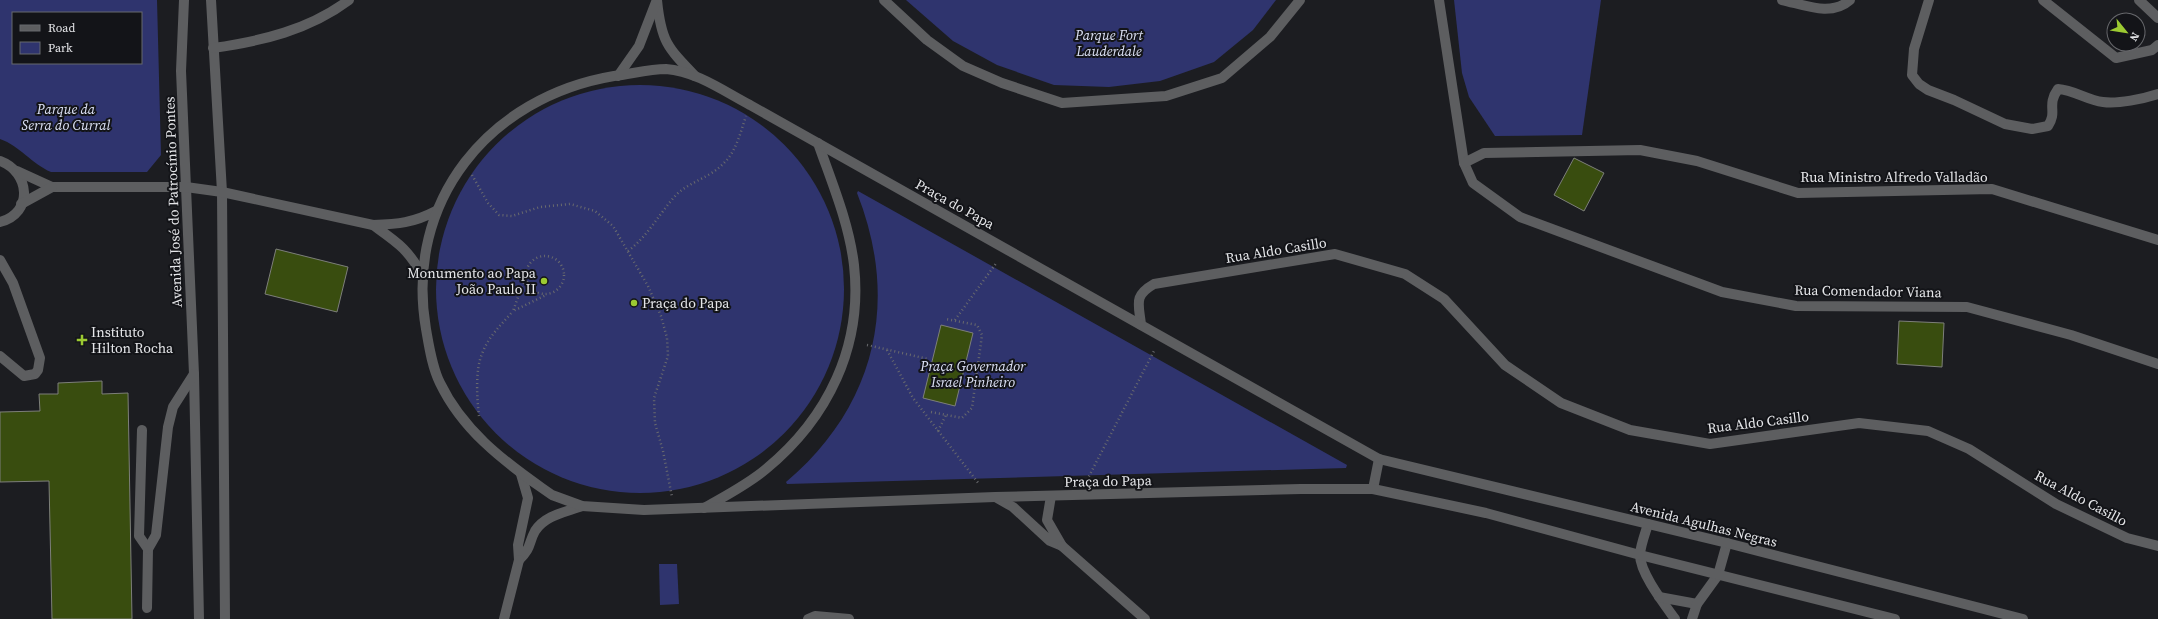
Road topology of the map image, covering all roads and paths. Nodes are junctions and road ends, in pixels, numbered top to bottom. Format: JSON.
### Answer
{"nodes":[{"id":1,"x":184,"y":0,"type":"edge"},
{"id":2,"x":211,"y":0,"type":"edge"},
{"id":3,"x":349,"y":0,"type":"edge"},
{"id":4,"x":657,"y":0,"type":"edge"},
{"id":5,"x":884,"y":0,"type":"edge"},
{"id":6,"x":1300,"y":0,"type":"edge"},
{"id":7,"x":1439,"y":0,"type":"edge"},
{"id":8,"x":1782,"y":0,"type":"edge"},
{"id":9,"x":1850,"y":0,"type":"edge"},
{"id":10,"x":1929,"y":0,"type":"edge"},
{"id":11,"x":2043,"y":0,"type":"edge"},
{"id":12,"x":2139,"y":0,"type":"edge"},
{"id":13,"x":2158,"y":18,"type":"edge"},
{"id":14,"x":2158,"y":45,"type":"edge"},
{"id":15,"x":213,"y":48,"type":"junction"},
{"id":16,"x":618,"y":76,"type":"junction"},
{"id":17,"x":697,"y":77,"type":"junction"},
{"id":18,"x":2158,"y":94,"type":"edge"},
{"id":19,"x":750,"y":105,"type":"junction"},
{"id":20,"x":818,"y":143,"type":"junction"},
{"id":21,"x":0,"y":161,"type":"edge"},
{"id":22,"x":464,"y":163,"type":"junction"},
{"id":23,"x":1464,"y":163,"type":"junction"},
{"id":24,"x":17,"y":171,"type":"junction"},
{"id":25,"x":52,"y":187,"type":"junction"},
{"id":26,"x":186,"y":187,"type":"junction"},
{"id":27,"x":222,"y":192,"type":"junction"},
{"id":28,"x":21,"y":204,"type":"junction"},
{"id":29,"x":436,"y":211,"type":"junction"},
{"id":30,"x":0,"y":222,"type":"edge"},
{"id":31,"x":373,"y":225,"type":"junction"},
{"id":32,"x":2158,"y":240,"type":"edge"},
{"id":33,"x":628,"y":251,"type":"junction"},
{"id":34,"x":0,"y":260,"type":"edge"},
{"id":35,"x":997,"y":262,"type":"dead end"},
{"id":36,"x":526,"y":274,"type":"junction"},
{"id":37,"x":423,"y":276,"type":"junction"},
{"id":38,"x":546,"y":295,"type":"junction"},
{"id":39,"x":513,"y":311,"type":"junction"},
{"id":40,"x":946,"y":319,"type":"dead end"},
{"id":41,"x":955,"y":321,"type":"junction"},
{"id":42,"x":1141,"y":325,"type":"junction"},
{"id":43,"x":867,"y":345,"type":"dead end"},
{"id":44,"x":887,"y":350,"type":"junction"},
{"id":45,"x":1154,"y":351,"type":"dead end"},
{"id":46,"x":0,"y":356,"type":"edge"},
{"id":47,"x":928,"y":359,"type":"dead end"},
{"id":48,"x":2158,"y":364,"type":"edge"},
{"id":49,"x":194,"y":374,"type":"junction"},
{"id":50,"x":931,"y":412,"type":"dead end"},
{"id":51,"x":946,"y":415,"type":"junction"},
{"id":52,"x":479,"y":419,"type":"dead end"},
{"id":53,"x":142,"y":430,"type":"dead end"},
{"id":54,"x":938,"y":431,"type":"junction"},
{"id":55,"x":1379,"y":459,"type":"junction"},
{"id":56,"x":521,"y":474,"type":"junction"},
{"id":57,"x":1087,"y":480,"type":"dead end"},
{"id":58,"x":979,"y":484,"type":"dead end"},
{"id":59,"x":1373,"y":489,"type":"junction"},
{"id":60,"x":1051,"y":496,"type":"junction"},
{"id":61,"x":995,"y":497,"type":"junction"},
{"id":62,"x":582,"y":506,"type":"junction"},
{"id":63,"x":703,"y":508,"type":"junction"},
{"id":64,"x":674,"y":509,"type":"junction"},
{"id":65,"x":1648,"y":524,"type":"junction"},
{"id":66,"x":1727,"y":543,"type":"junction"},
{"id":67,"x":1062,"y":546,"type":"junction"},
{"id":68,"x":2158,"y":546,"type":"edge"},
{"id":69,"x":148,"y":549,"type":"junction"},
{"id":70,"x":1640,"y":556,"type":"junction"},
{"id":71,"x":519,"y":560,"type":"junction"},
{"id":72,"x":1718,"y":575,"type":"junction"},
{"id":73,"x":1659,"y":597,"type":"junction"},
{"id":74,"x":1697,"y":604,"type":"junction"},
{"id":75,"x":147,"y":608,"type":"dead end"},
{"id":76,"x":199,"y":619,"type":"edge"},
{"id":77,"x":225,"y":619,"type":"edge"},
{"id":78,"x":504,"y":619,"type":"edge"},
{"id":79,"x":808,"y":619,"type":"edge"},
{"id":80,"x":849,"y":619,"type":"edge"},
{"id":81,"x":1145,"y":619,"type":"edge"},
{"id":82,"x":1675,"y":619,"type":"edge"},
{"id":83,"x":1692,"y":619,"type":"edge"},
{"id":84,"x":1895,"y":619,"type":"edge"},
{"id":85,"x":2023,"y":619,"type":"edge"}],
"edges":[{"from":1,"to":26,"type":"street","name":"Avenida José do Patrocínio Pontes"},
{"from":2,"to":15,"type":"street"},
{"from":3,"to":15,"type":"street"},
{"from":4,"to":16,"type":"street"},
{"from":4,"to":17,"type":"street"},
{"from":5,"to":6,"type":"street"},
{"from":7,"to":23,"type":"street","name":"Rua Comendador Viana"},
{"from":8,"to":9,"type":"street"},
{"from":10,"to":18,"type":"street"},
{"from":11,"to":14,"type":"street"},
{"from":12,"to":13,"type":"street"},
{"from":15,"to":27,"type":"street"},
{"from":16,"to":17,"type":"street","name":"Praça do Papa"},
{"from":16,"to":22,"type":"street","name":"Praça do Papa"},
{"from":17,"to":19,"type":"street","name":"Praça do Papa"},
{"from":19,"to":20,"type":"street","name":"Praça do Papa"},
{"from":19,"to":33,"type":"path"},
{"from":20,"to":42,"type":"street","name":"Praça do Papa"},
{"from":20,"to":63,"type":"street"},
{"from":21,"to":24,"type":"street"},
{"from":22,"to":29,"type":"street","name":"Praça do Papa"},
{"from":22,"to":33,"type":"path"},
{"from":23,"to":32,"type":"street","name":"Rua Ministro Alfredo Valladão"},
{"from":23,"to":48,"type":"street","name":"Rua Comendador Viana"},
{"from":24,"to":25,"type":"street"},
{"from":24,"to":28,"type":"street"},
{"from":25,"to":26,"type":"street"},
{"from":25,"to":28,"type":"street"},
{"from":26,"to":27,"type":"street"},
{"from":26,"to":49,"type":"street","name":"Avenida José do Patrocínio Pontes"},
{"from":27,"to":31,"type":"street"},
{"from":27,"to":77,"type":"street"},
{"from":28,"to":30,"type":"street"},
{"from":29,"to":31,"type":"street"},
{"from":29,"to":37,"type":"street","name":"Praça do Papa"},
{"from":31,"to":37,"type":"street"},
{"from":33,"to":64,"type":"path"},
{"from":34,"to":46,"type":"street"},
{"from":35,"to":41,"type":"path"},
{"from":36,"to":38,"type":"path"},
{"from":36,"to":38,"type":"path"},
{"from":36,"to":39,"type":"path"},
{"from":37,"to":56,"type":"street","name":"Praça do Papa"},
{"from":38,"to":39,"type":"path"},
{"from":39,"to":52,"type":"path"},
{"from":40,"to":41,"type":"path"},
{"from":41,"to":51,"type":"path"},
{"from":42,"to":55,"type":"street","name":"Praça do Papa"},
{"from":42,"to":68,"type":"street","name":"Rua Aldo Casillo"},
{"from":43,"to":44,"type":"path"},
{"from":44,"to":47,"type":"path"},
{"from":44,"to":54,"type":"path"},
{"from":45,"to":57,"type":"path"},
{"from":49,"to":69,"type":"street"},
{"from":49,"to":76,"type":"street","name":"Avenida José do Patrocínio Pontes"},
{"from":50,"to":51,"type":"path"},
{"from":51,"to":54,"type":"path"},
{"from":53,"to":69,"type":"street"},
{"from":54,"to":58,"type":"path"},
{"from":55,"to":59,"type":"street"},
{"from":55,"to":65,"type":"street","name":"Avenida Agulhas Negras"},
{"from":56,"to":62,"type":"street","name":"Praça do Papa"},
{"from":56,"to":71,"type":"street"},
{"from":59,"to":60,"type":"street","name":"Praça do Papa"},
{"from":59,"to":70,"type":"street"},
{"from":60,"to":61,"type":"street","name":"Praça do Papa"},
{"from":60,"to":67,"type":"street"},
{"from":61,"to":63,"type":"street","name":"Praça do Papa"},
{"from":61,"to":67,"type":"street"},
{"from":62,"to":64,"type":"street","name":"Praça do Papa"},
{"from":62,"to":71,"type":"street"},
{"from":63,"to":64,"type":"street","name":"Praça do Papa"},
{"from":65,"to":66,"type":"street","name":"Avenida Agulhas Negras"},
{"from":65,"to":70,"type":"street"},
{"from":66,"to":72,"type":"street"},
{"from":66,"to":85,"type":"street","name":"Avenida Agulhas Negras"},
{"from":67,"to":81,"type":"street"},
{"from":69,"to":75,"type":"street"},
{"from":70,"to":72,"type":"street"},
{"from":70,"to":73,"type":"street"},
{"from":71,"to":78,"type":"street"},
{"from":72,"to":74,"type":"street"},
{"from":72,"to":84,"type":"street"},
{"from":73,"to":74,"type":"street"},
{"from":73,"to":82,"type":"street"},
{"from":74,"to":83,"type":"street"},
{"from":79,"to":80,"type":"street"}]}
